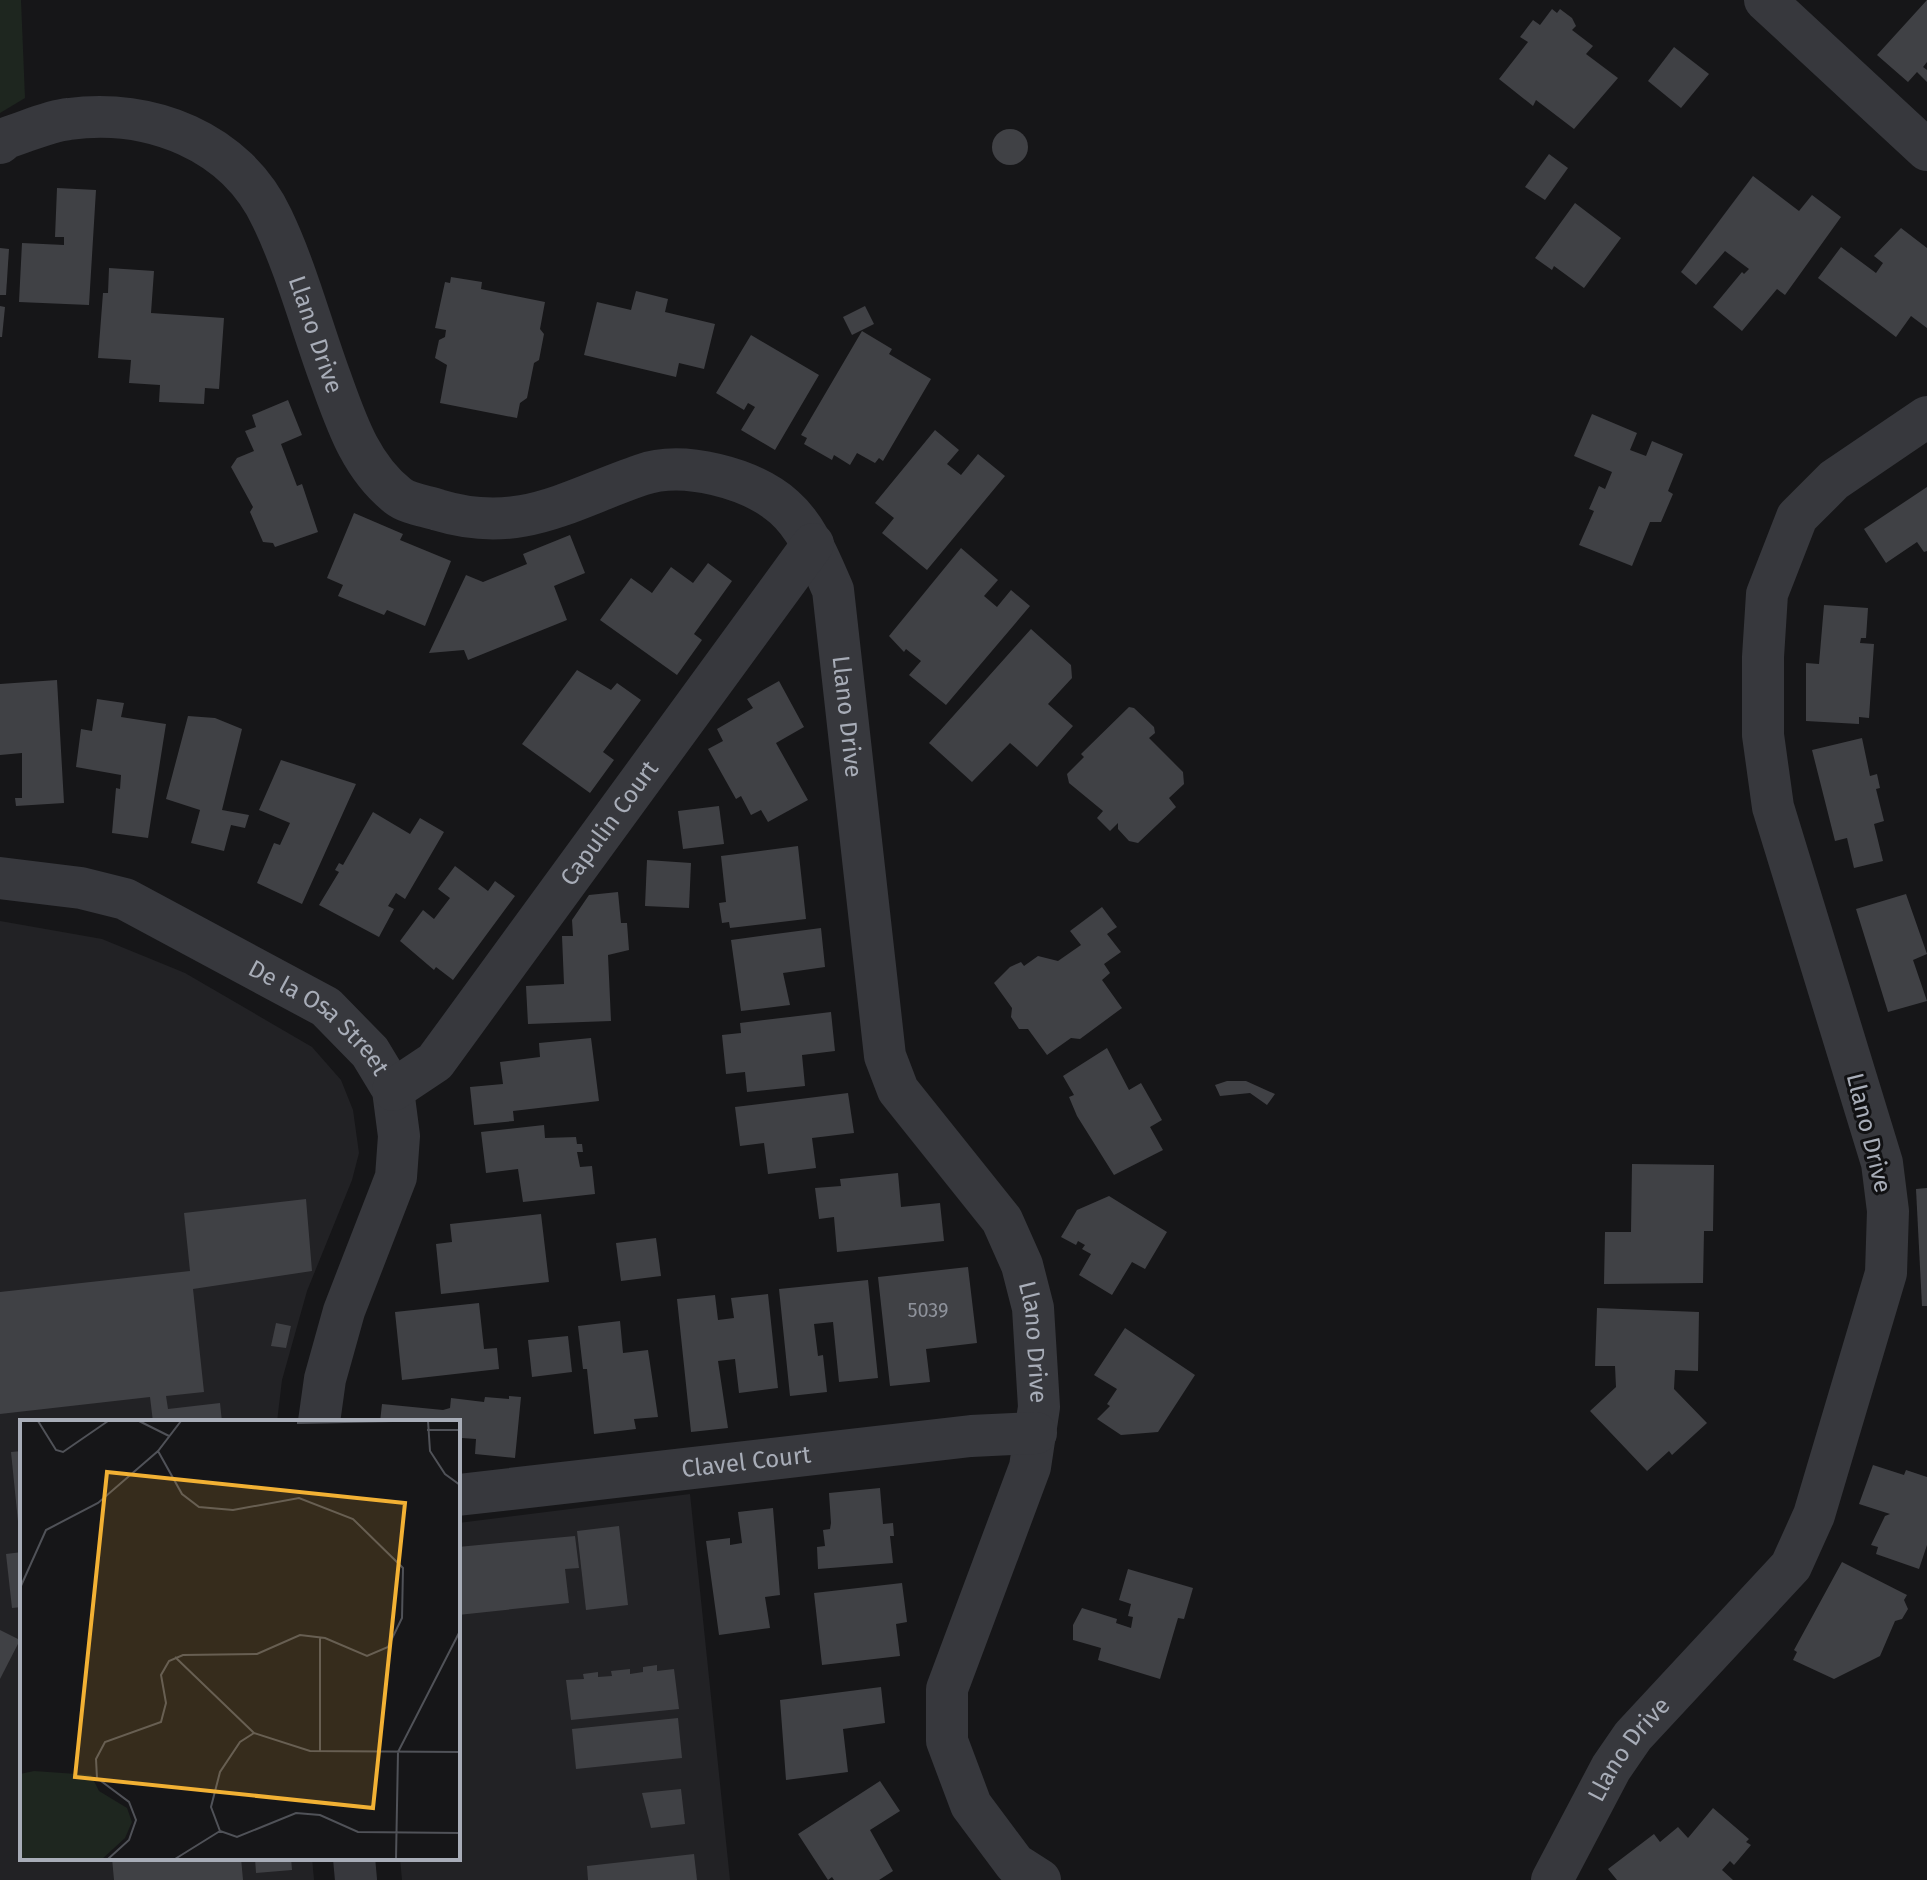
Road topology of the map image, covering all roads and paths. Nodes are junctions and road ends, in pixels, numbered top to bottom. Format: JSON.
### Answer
{"nodes":[{"id":1,"x":1765,"y":0,"type":"edge"},
{"id":2,"x":0,"y":143,"type":"edge"},
{"id":3,"x":1927,"y":150,"type":"edge"},
{"id":4,"x":1927,"y":417,"type":"edge"},
{"id":5,"x":813,"y":544,"type":"junction"},
{"id":6,"x":0,"y":878,"type":"edge"},
{"id":7,"x":393,"y":1090,"type":"junction"},
{"id":8,"x":319,"y":1420,"type":"edge"},
{"id":9,"x":1036,"y":1433,"type":"junction"},
{"id":10,"x":460,"y":1495,"type":"edge"},
{"id":11,"x":354,"y":1860,"type":"edge"},
{"id":12,"x":356,"y":1880,"type":"edge"},
{"id":13,"x":1040,"y":1880,"type":"edge"},
{"id":14,"x":1552,"y":1880,"type":"edge"}],
"edges":[{"from":1,"to":3,"type":"street"},
{"from":2,"to":5,"type":"street","name":"Llano Drive"},
{"from":4,"to":14,"type":"street","name":"Llano Drive"},
{"from":5,"to":7,"type":"street","name":"Capulin Court"},
{"from":5,"to":9,"type":"street","name":"Llano Drive"},
{"from":6,"to":7,"type":"street","name":"De la Osa Street"},
{"from":7,"to":8,"type":"street","name":"De la Osa Street"},
{"from":9,"to":10,"type":"street","name":"Clavel Court"},
{"from":9,"to":13,"type":"street","name":"Llano Drive"},
{"from":11,"to":12,"type":"street"}]}
